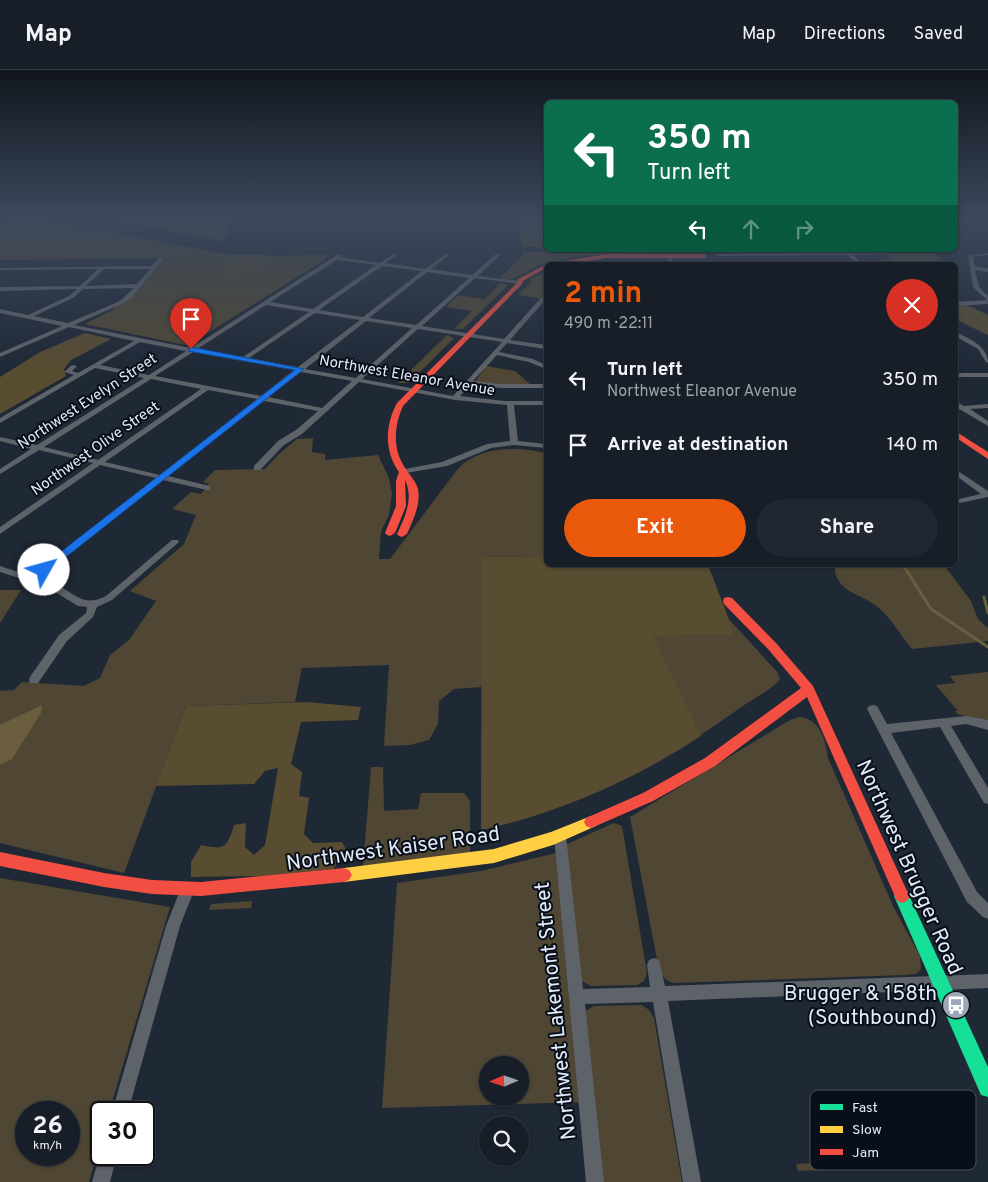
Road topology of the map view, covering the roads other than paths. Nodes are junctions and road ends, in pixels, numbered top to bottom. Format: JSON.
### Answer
{"nodes":[{"id":1,"x":102,"y":268,"type":"junction"},
{"id":2,"x":108,"y":268,"type":"edge"},
{"id":3,"x":153,"y":268,"type":"edge"},
{"id":4,"x":320,"y":268,"type":"edge"},
{"id":5,"x":376,"y":268,"type":"edge"},
{"id":6,"x":411,"y":268,"type":"edge"},
{"id":7,"x":430,"y":268,"type":"edge"},
{"id":8,"x":483,"y":268,"type":"edge"},
{"id":9,"x":544,"y":268,"type":"edge"},
{"id":10,"x":972,"y":268,"type":"joint"},
{"id":11,"x":0,"y":269,"type":"edge"},
{"id":12,"x":427,"y":270,"type":"junction"},
{"id":13,"x":988,"y":270,"type":"edge"},
{"id":14,"x":474,"y":276,"type":"junction"},
{"id":15,"x":520,"y":283,"type":"junction"},
{"id":16,"x":138,"y":286,"type":"junction"},
{"id":17,"x":83,"y":287,"type":"junction"},
{"id":18,"x":0,"y":288,"type":"edge"},
{"id":19,"x":543,"y":299,"type":"dead end"},
{"id":20,"x":988,"y":301,"type":"edge"},
{"id":21,"x":264,"y":303,"type":"junction"},
{"id":22,"x":958,"y":304,"type":"edge"},
{"id":23,"x":315,"y":311,"type":"junction"},
{"id":24,"x":0,"y":312,"type":"edge"},
{"id":25,"x":28,"y":317,"type":"junction"},
{"id":26,"x":365,"y":318,"type":"junction"},
{"id":27,"x":69,"y":325,"type":"junction"},
{"id":28,"x":417,"y":326,"type":"junction"},
{"id":29,"x":470,"y":335,"type":"junction"},
{"id":30,"x":958,"y":336,"type":"edge"},
{"id":31,"x":139,"y":340,"type":"junction"},
{"id":32,"x":507,"y":341,"type":"junction"},
{"id":33,"x":0,"y":346,"type":"edge"},
{"id":34,"x":544,"y":347,"type":"edge"},
{"id":35,"x":12,"y":348,"type":"junction"},
{"id":36,"x":191,"y":349,"type":"junction"},
{"id":37,"x":496,"y":353,"type":"junction"},
{"id":38,"x":0,"y":355,"type":"edge"},
{"id":39,"x":244,"y":359,"type":"junction"},
{"id":40,"x":988,"y":361,"type":"edge"},
{"id":41,"x":74,"y":366,"type":"dead end"},
{"id":42,"x":94,"y":366,"type":"junction"},
{"id":43,"x":544,"y":366,"type":"edge"},
{"id":44,"x":301,"y":369,"type":"junction"},
{"id":45,"x":80,"y":375,"type":"junction"},
{"id":46,"x":958,"y":375,"type":"edge"},
{"id":47,"x":988,"y":375,"type":"edge"},
{"id":48,"x":148,"y":376,"type":"junction"},
{"id":49,"x":357,"y":380,"type":"junction"},
{"id":50,"x":470,"y":383,"type":"junction"},
{"id":51,"x":544,"y":386,"type":"edge"},
{"id":52,"x":206,"y":388,"type":"junction"},
{"id":53,"x":415,"y":390,"type":"junction"},
{"id":54,"x":455,"y":398,"type":"junction"},
{"id":55,"x":264,"y":399,"type":"junction"},
{"id":56,"x":544,"y":403,"type":"edge"},
{"id":57,"x":510,"y":404,"type":"junction"},
{"id":58,"x":958,"y":406,"type":"edge"},
{"id":59,"x":988,"y":406,"type":"edge"},
{"id":60,"x":958,"y":407,"type":"edge"},
{"id":61,"x":323,"y":410,"type":"junction"},
{"id":62,"x":0,"y":421,"type":"edge"},
{"id":63,"x":988,"y":424,"type":"edge"},
{"id":64,"x":958,"y":435,"type":"edge"},
{"id":65,"x":0,"y":439,"type":"edge"},
{"id":66,"x":514,"y":443,"type":"junction"},
{"id":67,"x":544,"y":446,"type":"edge"},
{"id":68,"x":38,"y":448,"type":"junction"},
{"id":69,"x":988,"y":456,"type":"edge"},
{"id":70,"x":99,"y":463,"type":"junction"},
{"id":71,"x":257,"y":468,"type":"dead end"},
{"id":72,"x":0,"y":472,"type":"edge"},
{"id":73,"x":403,"y":472,"type":"junction"},
{"id":74,"x":958,"y":473,"type":"edge"},
{"id":75,"x":162,"y":478,"type":"junction"},
{"id":76,"x":207,"y":488,"type":"dead end"},
{"id":77,"x":988,"y":495,"type":"edge"},
{"id":78,"x":958,"y":501,"type":"edge"},
{"id":79,"x":0,"y":532,"type":"edge"},
{"id":80,"x":396,"y":533,"type":"dead end"},
{"id":81,"x":175,"y":542,"type":"dead end"},
{"id":82,"x":0,"y":570,"type":"edge"},
{"id":83,"x":32,"y":579,"type":"junction"},
{"id":84,"x":728,"y":601,"type":"dead end"},
{"id":85,"x":92,"y":610,"type":"junction"},
{"id":86,"x":34,"y":680,"type":"dead end"},
{"id":87,"x":809,"y":689,"type":"junction"},
{"id":88,"x":873,"y":709,"type":"dead end"},
{"id":89,"x":943,"y":723,"type":"junction"},
{"id":90,"x":988,"y":725,"type":"edge"},
{"id":91,"x":884,"y":729,"type":"junction"},
{"id":92,"x":988,"y":799,"type":"edge"},
{"id":93,"x":560,"y":836,"type":"junction"},
{"id":94,"x":0,"y":859,"type":"edge"},
{"id":95,"x":188,"y":888,"type":"junction"},
{"id":96,"x":988,"y":912,"type":"edge"},
{"id":97,"x":654,"y":965,"type":"dead end"},
{"id":98,"x":988,"y":981,"type":"edge"},
{"id":99,"x":941,"y":983,"type":"junction"},
{"id":100,"x":658,"y":994,"type":"junction"},
{"id":101,"x":576,"y":997,"type":"junction"},
{"id":102,"x":988,"y":1088,"type":"edge"},
{"id":103,"x":123,"y":1101,"type":"edge"},
{"id":104,"x":105,"y":1166,"type":"edge"},
{"id":105,"x":101,"y":1182,"type":"edge"},
{"id":106,"x":594,"y":1182,"type":"edge"},
{"id":107,"x":692,"y":1182,"type":"edge"}],
"edges":[{"from":1,"to":2,"type":"street"},
{"from":1,"to":11,"type":"street"},
{"from":1,"to":17,"type":"street"},
{"from":3,"to":16,"type":"street"},
{"from":4,"to":21,"type":"street","name":"Northwest Evelyn Street"},
{"from":5,"to":23,"type":"street"},
{"from":6,"to":12,"type":"street"},
{"from":7,"to":12,"type":"street"},
{"from":8,"to":14,"type":"street"},
{"from":9,"to":15,"type":"street"},
{"from":10,"to":13,"type":"street"},
{"from":10,"to":20,"type":"street"},
{"from":12,"to":14,"type":"street"},
{"from":12,"to":26,"type":"street"},
{"from":14,"to":15,"type":"street"},
{"from":14,"to":28,"type":"street"},
{"from":15,"to":29,"type":"street"},
{"from":16,"to":17,"type":"street"},
{"from":16,"to":27,"type":"street"},
{"from":17,"to":18,"type":"street"},
{"from":17,"to":25,"type":"street"},
{"from":19,"to":32,"type":"street"},
{"from":20,"to":22,"type":"street"},
{"from":21,"to":23,"type":"street"},
{"from":21,"to":36,"type":"street","name":"Northwest Evelyn Street"},
{"from":23,"to":26,"type":"street"},
{"from":23,"to":39,"type":"street"},
{"from":24,"to":25,"type":"street","name":"Northwest Eleanor Avenue"},
{"from":25,"to":27,"type":"street","name":"Northwest Eleanor Avenue"},
{"from":26,"to":28,"type":"street"},
{"from":26,"to":44,"type":"street"},
{"from":27,"to":31,"type":"street","name":"Northwest Eleanor Avenue"},
{"from":27,"to":35,"type":"street"},
{"from":28,"to":29,"type":"street"},
{"from":28,"to":49,"type":"street"},
{"from":29,"to":32,"type":"street"},
{"from":29,"to":53,"type":"street"},
{"from":30,"to":40,"type":"street"},
{"from":31,"to":36,"type":"street","name":"Northwest Eleanor Avenue"},
{"from":31,"to":42,"type":"street"},
{"from":32,"to":34,"type":"street"},
{"from":32,"to":37,"type":"street"},
{"from":33,"to":35,"type":"street"},
{"from":35,"to":38,"type":"street"},
{"from":36,"to":39,"type":"street","name":"Northwest Eleanor Avenue"},
{"from":36,"to":48,"type":"street","name":"Northwest Evelyn Street"},
{"from":37,"to":43,"type":"street"},
{"from":37,"to":50,"type":"street"},
{"from":39,"to":44,"type":"street","name":"Northwest Eleanor Avenue"},
{"from":41,"to":45,"type":"street"},
{"from":42,"to":45,"type":"street"},
{"from":42,"to":48,"type":"street"},
{"from":44,"to":49,"type":"street","name":"Northwest Eleanor Avenue"},
{"from":44,"to":55,"type":"street"},
{"from":45,"to":62,"type":"street"},
{"from":46,"to":47,"type":"street"},
{"from":48,"to":52,"type":"street"},
{"from":48,"to":68,"type":"street","name":"Northwest Evelyn Street"},
{"from":49,"to":53,"type":"street","name":"Northwest Eleanor Avenue"},
{"from":49,"to":61,"type":"street"},
{"from":50,"to":51,"type":"street"},
{"from":50,"to":54,"type":"street"},
{"from":52,"to":55,"type":"street"},
{"from":52,"to":70,"type":"street","name":"Northwest Olive Street"},
{"from":53,"to":54,"type":"street","name":"Northwest Eleanor Avenue"},
{"from":53,"to":73,"type":"street"},
{"from":54,"to":57,"type":"street","name":"Northwest Eleanor Avenue"},
{"from":55,"to":61,"type":"street"},
{"from":55,"to":75,"type":"street"},
{"from":56,"to":57,"type":"street","name":"Northwest Eleanor Avenue"},
{"from":57,"to":66,"type":"street"},
{"from":58,"to":59,"type":"street"},
{"from":60,"to":63,"type":"street"},
{"from":61,"to":71,"type":"street"},
{"from":64,"to":69,"type":"street"},
{"from":65,"to":68,"type":"street"},
{"from":66,"to":67,"type":"street"},
{"from":66,"to":73,"type":"street"},
{"from":68,"to":70,"type":"street"},
{"from":68,"to":72,"type":"street","name":"Northwest Evelyn Street"},
{"from":70,"to":75,"type":"street"},
{"from":70,"to":79,"type":"street","name":"Northwest Olive Street"},
{"from":73,"to":80,"type":"street"},
{"from":74,"to":77,"type":"street"},
{"from":75,"to":76,"type":"street"},
{"from":75,"to":83,"type":"street"},
{"from":77,"to":78,"type":"street"},
{"from":81,"to":85,"type":"street"},
{"from":82,"to":83,"type":"street"},
{"from":83,"to":85,"type":"street"},
{"from":84,"to":87,"type":"street","name":"Northwest Brugger Road"},
{"from":85,"to":86,"type":"street"},
{"from":87,"to":93,"type":"street","name":"Northwest Kaiser Road"},
{"from":87,"to":99,"type":"street","name":"Northwest Brugger Road"},
{"from":88,"to":91,"type":"street"},
{"from":89,"to":90,"type":"street"},
{"from":89,"to":91,"type":"street"},
{"from":89,"to":92,"type":"street"},
{"from":91,"to":96,"type":"street"},
{"from":93,"to":95,"type":"street","name":"Northwest Kaiser Road"},
{"from":93,"to":101,"type":"street","name":"Northwest Lakemont Street"},
{"from":94,"to":95,"type":"street","name":"Northwest Kaiser Road"},
{"from":95,"to":103,"type":"street"},
{"from":97,"to":100,"type":"street"},
{"from":98,"to":99,"type":"street"},
{"from":99,"to":100,"type":"street"},
{"from":99,"to":102,"type":"street","name":"Northwest Brugger Road"},
{"from":100,"to":101,"type":"street"},
{"from":100,"to":107,"type":"street"},
{"from":101,"to":106,"type":"street","name":"Northwest Lakemont Street"},
{"from":104,"to":105,"type":"street"}]}
